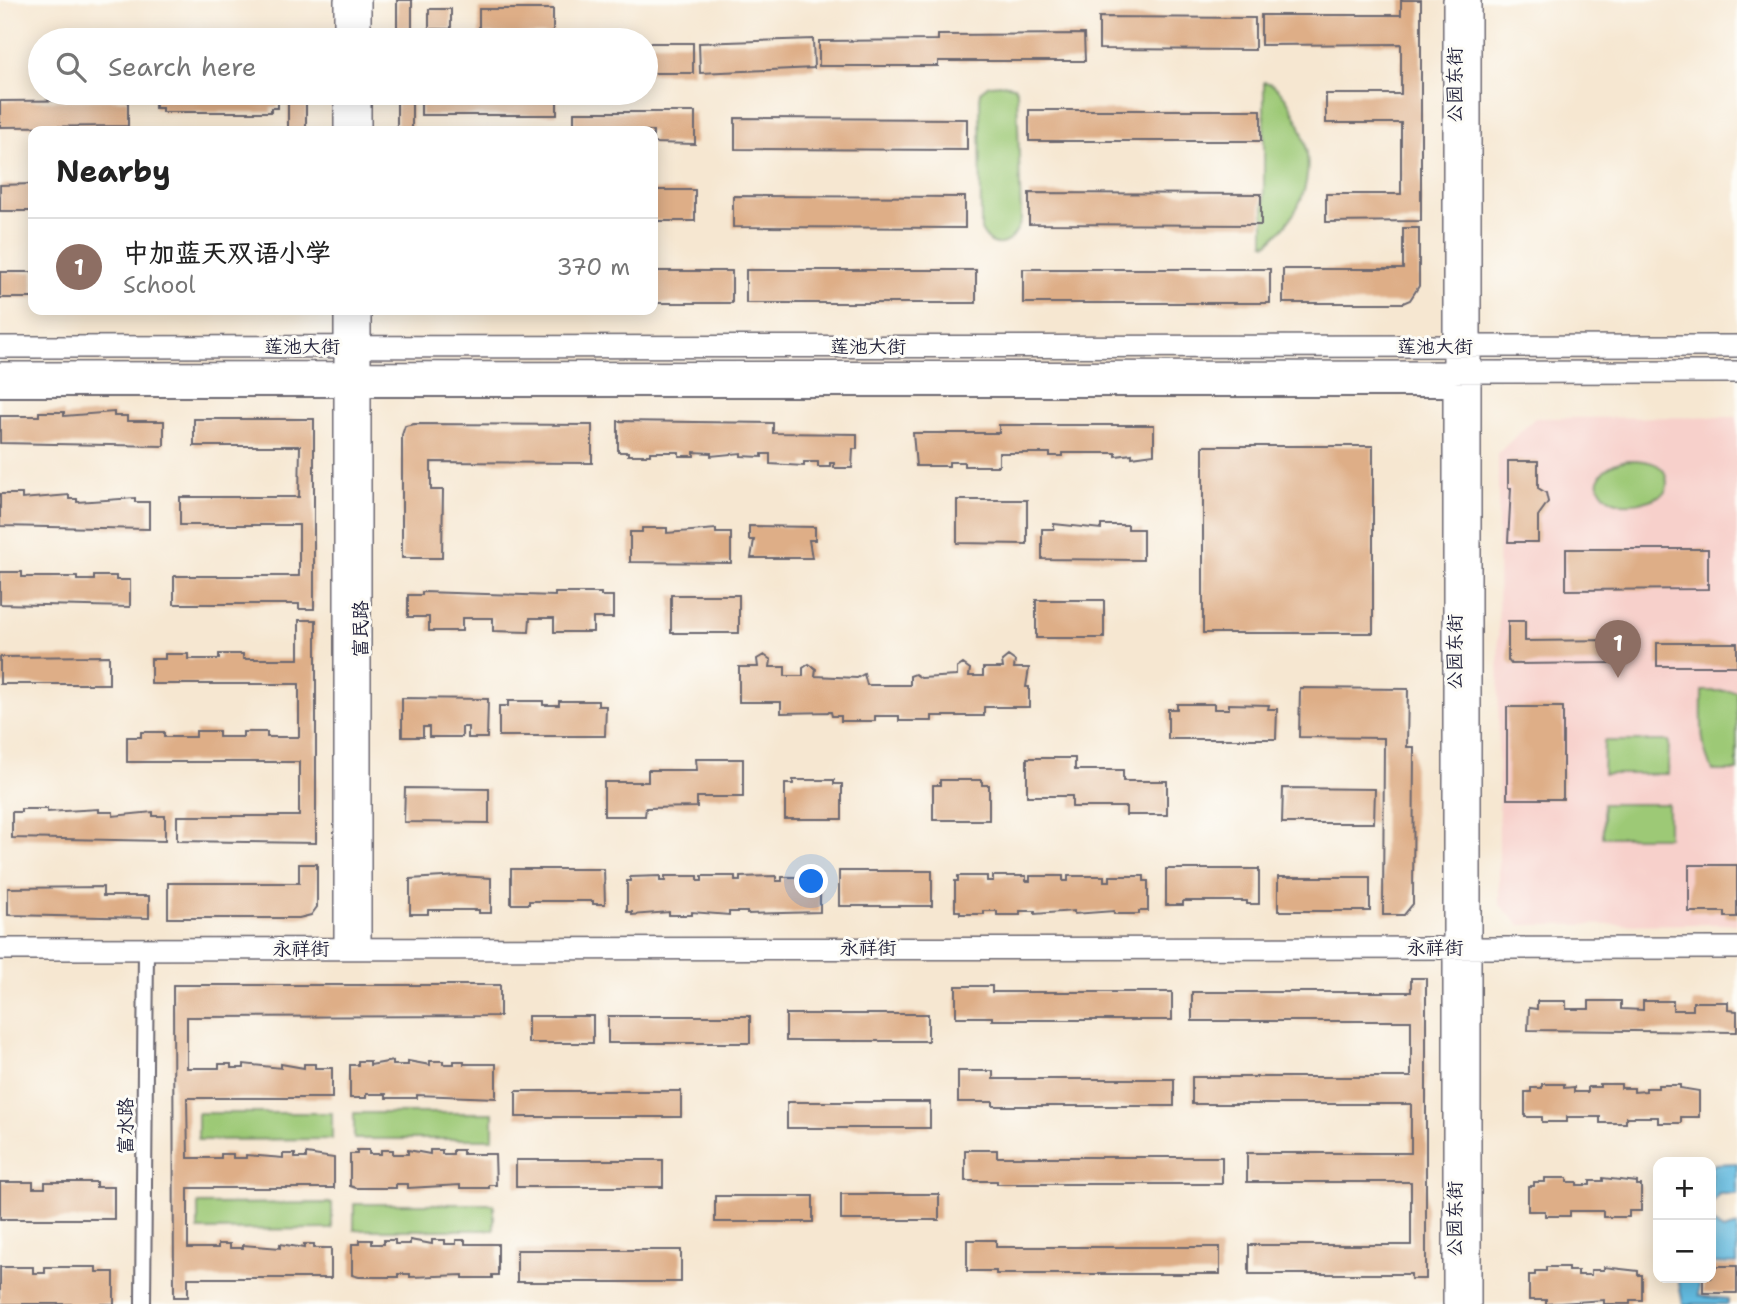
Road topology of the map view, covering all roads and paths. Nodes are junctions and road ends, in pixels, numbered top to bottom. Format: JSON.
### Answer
{"nodes":[{"id":1,"x":345,"y":0,"type":"edge"},
{"id":2,"x":360,"y":0,"type":"edge"},
{"id":3,"x":1454,"y":0,"type":"edge"},
{"id":4,"x":1470,"y":0,"type":"edge"},
{"id":5,"x":345,"y":28,"type":"edge"},
{"id":6,"x":360,"y":28,"type":"edge"},
{"id":7,"x":345,"y":105,"type":"edge"},
{"id":8,"x":360,"y":105,"type":"edge"},
{"id":9,"x":345,"y":126,"type":"edge"},
{"id":10,"x":360,"y":126,"type":"edge"},
{"id":11,"x":346,"y":315,"type":"edge"},
{"id":12,"x":359,"y":315,"type":"edge"},
{"id":13,"x":0,"y":346,"type":"edge"},
{"id":14,"x":353,"y":346,"type":"junction"},
{"id":15,"x":1462,"y":346,"type":"junction"},
{"id":16,"x":1737,"y":346,"type":"edge"},
{"id":17,"x":1737,"y":372,"type":"edge"},
{"id":18,"x":0,"y":373,"type":"edge"},
{"id":19,"x":1459,"y":378,"type":"junction"},
{"id":20,"x":353,"y":380,"type":"junction"},
{"id":21,"x":0,"y":389,"type":"edge"},
{"id":22,"x":1462,"y":947,"type":"junction"},
{"id":23,"x":1737,"y":947,"type":"edge"},
{"id":24,"x":146,"y":948,"type":"junction"},
{"id":25,"x":353,"y":948,"type":"junction"},
{"id":26,"x":0,"y":949,"type":"edge"},
{"id":27,"x":143,"y":1304,"type":"edge"},
{"id":28,"x":1454,"y":1304,"type":"edge"},
{"id":29,"x":1470,"y":1304,"type":"edge"}],
"edges":[{"from":1,"to":5,"type":"street"},
{"from":2,"to":6,"type":"street"},
{"from":3,"to":15,"type":"street","name":"公园东街"},
{"from":4,"to":15,"type":"street","name":"公园东街"},
{"from":7,"to":9,"type":"street"},
{"from":8,"to":10,"type":"street"},
{"from":11,"to":14,"type":"street","name":"富民路"},
{"from":12,"to":14,"type":"street","name":"富民路"},
{"from":13,"to":14,"type":"street","name":"莲池大街"},
{"from":14,"to":15,"type":"street","name":"莲池大街"},
{"from":14,"to":20,"type":"street","name":"富民路"},
{"from":15,"to":16,"type":"street","name":"莲池大街"},
{"from":15,"to":19,"type":"street","name":"公园东街"},
{"from":17,"to":19,"type":"street","name":"莲池大街"},
{"from":18,"to":20,"type":"street","name":"莲池大街"},
{"from":19,"to":20,"type":"street","name":"莲池大街"},
{"from":19,"to":22,"type":"street","name":"公园东街"},
{"from":20,"to":21,"type":"street"},
{"from":20,"to":25,"type":"street","name":"富民路"},
{"from":22,"to":23,"type":"street","name":"永祥街"},
{"from":22,"to":25,"type":"street","name":"永祥街"},
{"from":22,"to":28,"type":"street","name":"公园东街"},
{"from":22,"to":29,"type":"street","name":"公园东街"},
{"from":24,"to":25,"type":"street","name":"永祥街"},
{"from":24,"to":26,"type":"street","name":"永祥街"},
{"from":24,"to":27,"type":"street","name":"富水路"}]}
